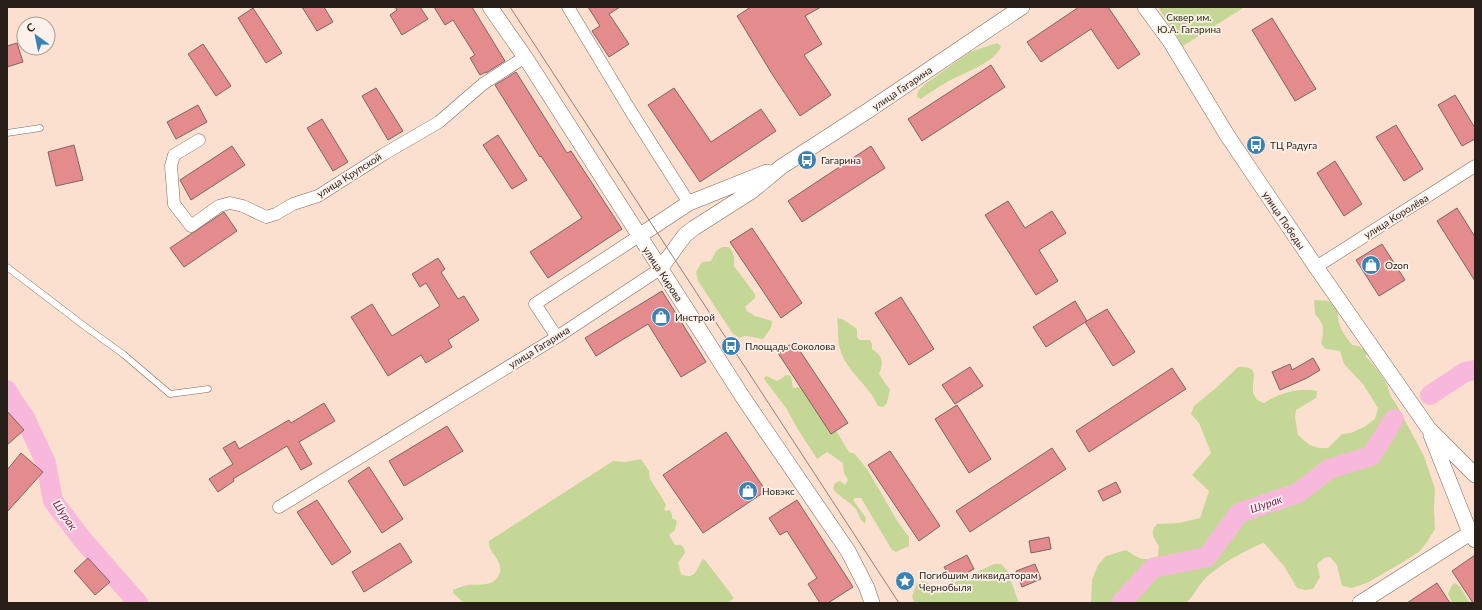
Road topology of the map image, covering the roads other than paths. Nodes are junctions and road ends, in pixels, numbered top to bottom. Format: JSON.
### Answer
{"nodes":[{"id":1,"x":490,"y":7,"type":"edge"},
{"id":2,"x":568,"y":7,"type":"edge"},
{"id":3,"x":1022,"y":7,"type":"edge"},
{"id":4,"x":1145,"y":7,"type":"edge"},
{"id":5,"x":525,"y":57,"type":"junction"},
{"id":6,"x":40,"y":128,"type":"dead end"},
{"id":7,"x":7,"y":133,"type":"edge"},
{"id":8,"x":199,"y":140,"type":"dead end"},
{"id":9,"x":1475,"y":166,"type":"edge"},
{"id":10,"x":781,"y":167,"type":"junction"},
{"id":11,"x":689,"y":203,"type":"junction"},
{"id":12,"x":639,"y":236,"type":"junction"},
{"id":13,"x":7,"y":266,"type":"edge"},
{"id":14,"x":1316,"y":266,"type":"junction"},
{"id":15,"x":660,"y":269,"type":"junction"},
{"id":16,"x":557,"y":336,"type":"junction"},
{"id":17,"x":208,"y":389,"type":"dead end"},
{"id":18,"x":1428,"y":429,"type":"junction"},
{"id":19,"x":1475,"y":475,"type":"edge"},
{"id":20,"x":279,"y":507,"type":"dead end"},
{"id":21,"x":1473,"y":535,"type":"edge"},
{"id":22,"x":872,"y":603,"type":"edge"},
{"id":23,"x":1360,"y":603,"type":"edge"}],
"edges":[{"from":1,"to":5,"type":"street","name":"улица Кирова"},
{"from":2,"to":11,"type":"street"},
{"from":3,"to":10,"type":"street","name":"улица Гагарина"},
{"from":4,"to":14,"type":"street","name":"улица Победы"},
{"from":5,"to":8,"type":"street","name":"улица Крупской"},
{"from":5,"to":12,"type":"street","name":"улица Кирова"},
{"from":6,"to":7,"type":"lane"},
{"from":9,"to":14,"type":"street","name":"улица Королёва"},
{"from":10,"to":11,"type":"street","name":"улица Гагарина"},
{"from":10,"to":15,"type":"street","name":"улица Гагарина"},
{"from":11,"to":12,"type":"street","name":"улица Гагарина"},
{"from":12,"to":15,"type":"street","name":"улица Кирова"},
{"from":12,"to":16,"type":"street","name":"улица Гагарина"},
{"from":13,"to":17,"type":"lane"},
{"from":14,"to":18,"type":"street","name":"улица Победы"},
{"from":15,"to":16,"type":"street","name":"улица Гагарина"},
{"from":15,"to":22,"type":"street","name":"улица Кирова"},
{"from":16,"to":20,"type":"street","name":"улица Гагарина"},
{"from":18,"to":19,"type":"street","name":"улица Победы"},
{"from":18,"to":21,"type":"street","name":"улица Победы"},
{"from":21,"to":23,"type":"street"}]}
